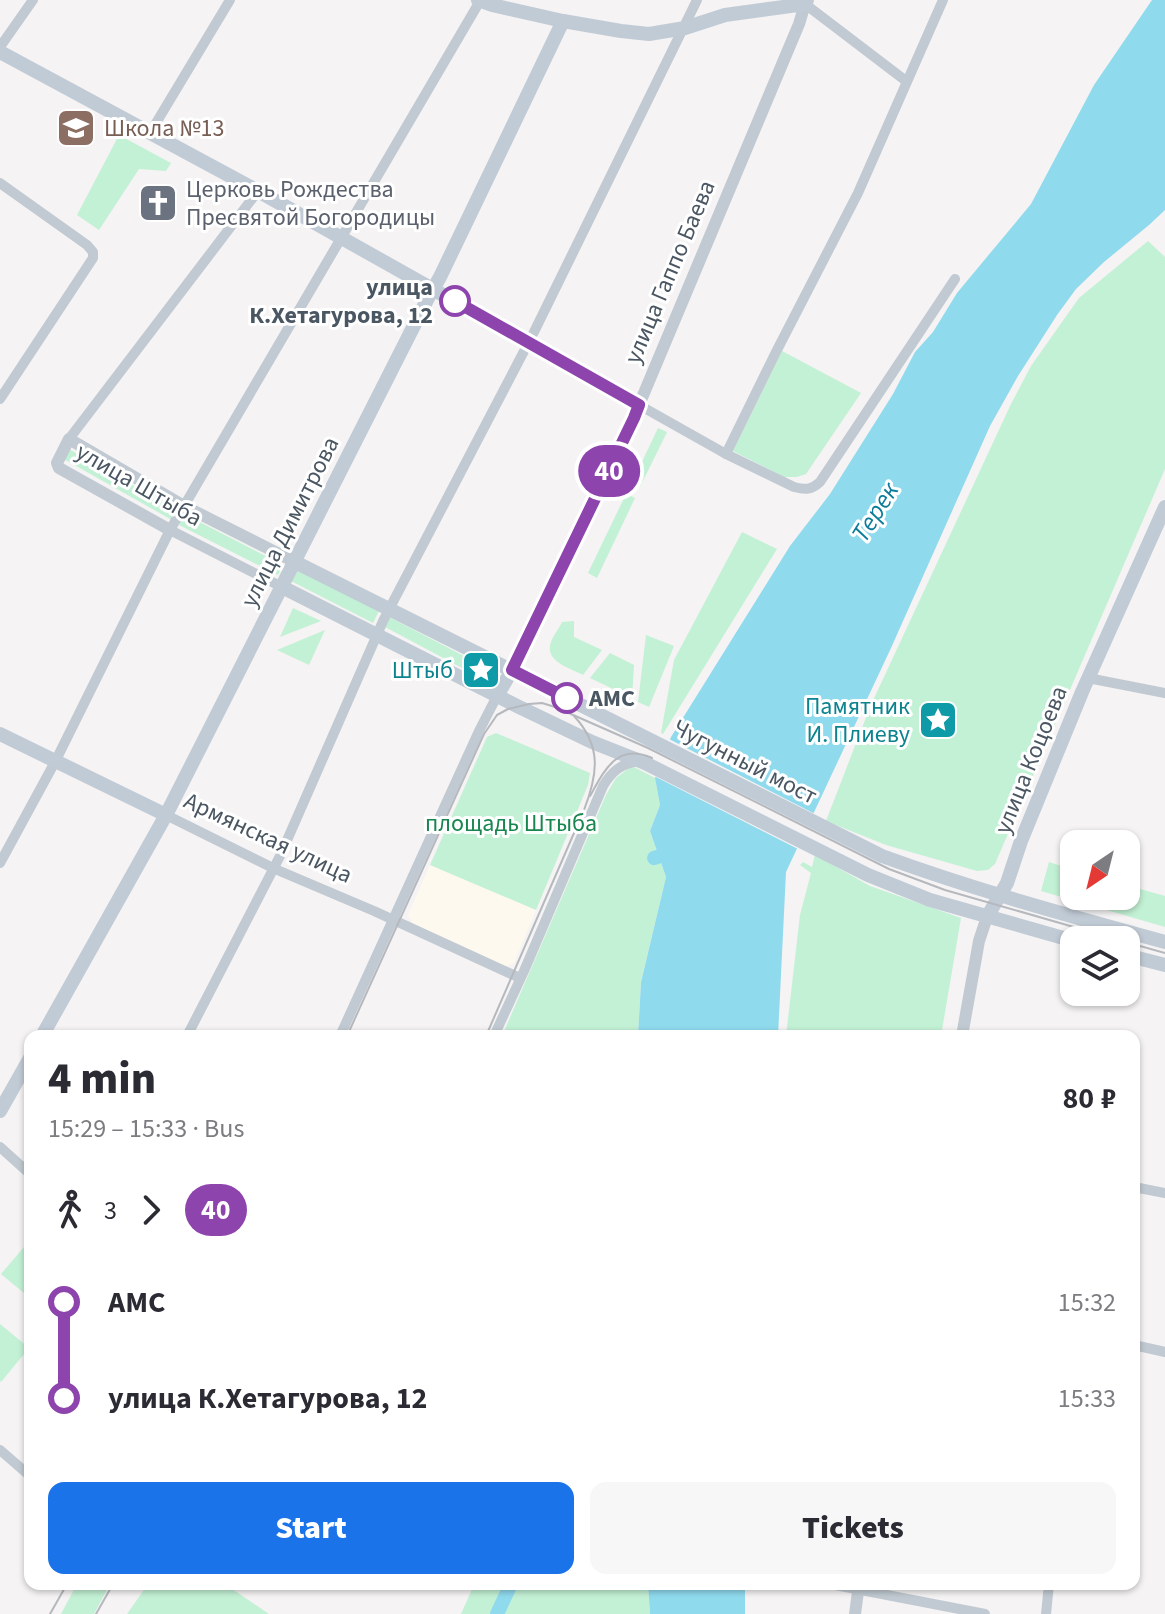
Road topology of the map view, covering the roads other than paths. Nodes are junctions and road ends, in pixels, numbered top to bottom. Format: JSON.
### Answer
{"nodes":[{"id":1,"x":33,"y":0,"type":"edge"},
{"id":2,"x":230,"y":0,"type":"edge"},
{"id":3,"x":479,"y":0,"type":"edge"},
{"id":4,"x":697,"y":0,"type":"edge"},
{"id":5,"x":943,"y":0,"type":"edge"},
{"id":6,"x":806,"y":2,"type":"edge"},
{"id":7,"x":563,"y":21,"type":"junction"},
{"id":8,"x":685,"y":28,"type":"junction"},
{"id":9,"x":0,"y":50,"type":"edge"},
{"id":10,"x":906,"y":81,"type":"junction"},
{"id":11,"x":150,"y":133,"type":"junction"},
{"id":12,"x":0,"y":183,"type":"edge"},
{"id":13,"x":258,"y":191,"type":"junction"},
{"id":14,"x":342,"y":239,"type":"junction"},
{"id":15,"x":955,"y":279,"type":"dead end"},
{"id":16,"x":433,"y":288,"type":"junction"},
{"id":17,"x":528,"y":343,"type":"junction"},
{"id":18,"x":0,"y":399,"type":"edge"},
{"id":19,"x":639,"y":405,"type":"junction"},
{"id":20,"x":69,"y":439,"type":"junction"},
{"id":21,"x":726,"y":454,"type":"junction"},
{"id":22,"x":184,"y":506,"type":"junction"},
{"id":23,"x":1165,"y":507,"type":"edge"},
{"id":24,"x":170,"y":530,"type":"junction"},
{"id":25,"x":295,"y":562,"type":"junction"},
{"id":26,"x":282,"y":587,"type":"junction"},
{"id":27,"x":389,"y":609,"type":"junction"},
{"id":28,"x":376,"y":635,"type":"junction"},
{"id":29,"x":512,"y":670,"type":"junction"},
{"id":30,"x":1088,"y":678,"type":"junction"},
{"id":31,"x":1165,"y":693,"type":"edge"},
{"id":32,"x":497,"y":696,"type":"junction"},
{"id":33,"x":0,"y":734,"type":"edge"},
{"id":34,"x":56,"y":760,"type":"junction"},
{"id":35,"x":641,"y":762,"type":"junction"},
{"id":36,"x":166,"y":815,"type":"junction"},
{"id":37,"x":0,"y":863,"type":"edge"},
{"id":38,"x":275,"y":869,"type":"junction"},
{"id":39,"x":1000,"y":895,"type":"junction"},
{"id":40,"x":987,"y":917,"type":"junction"},
{"id":41,"x":393,"y":920,"type":"junction"},
{"id":42,"x":1060,"y":937,"type":"edge"},
{"id":43,"x":1165,"y":942,"type":"edge"},
{"id":44,"x":1140,"y":959,"type":"edge"},
{"id":45,"x":1165,"y":965,"type":"edge"},
{"id":46,"x":520,"y":978,"type":"junction"},
{"id":47,"x":45,"y":1030,"type":"edge"},
{"id":48,"x":190,"y":1030,"type":"edge"},
{"id":49,"x":343,"y":1030,"type":"edge"},
{"id":50,"x":497,"y":1030,"type":"edge"},
{"id":51,"x":963,"y":1030,"type":"edge"},
{"id":52,"x":24,"y":1069,"type":"edge"},
{"id":53,"x":0,"y":1111,"type":"edge"},
{"id":54,"x":0,"y":1147,"type":"edge"},
{"id":55,"x":24,"y":1169,"type":"edge"},
{"id":56,"x":1140,"y":1188,"type":"edge"},
{"id":57,"x":1165,"y":1193,"type":"edge"},
{"id":58,"x":1140,"y":1346,"type":"edge"},
{"id":59,"x":1165,"y":1352,"type":"edge"},
{"id":60,"x":0,"y":1450,"type":"edge"},
{"id":61,"x":24,"y":1471,"type":"edge"},
{"id":62,"x":858,"y":1590,"type":"edge"},
{"id":63,"x":877,"y":1590,"type":"edge"},
{"id":64,"x":1048,"y":1590,"type":"edge"},
{"id":65,"x":855,"y":1614,"type":"edge"},
{"id":66,"x":985,"y":1614,"type":"edge"},
{"id":67,"x":1046,"y":1614,"type":"edge"}],
"edges":[{"from":1,"to":9,"type":"street"},
{"from":2,"to":11,"type":"street"},
{"from":3,"to":7,"type":"main road"},
{"from":3,"to":14,"type":"street"},
{"from":4,"to":8,"type":"street"},
{"from":5,"to":10,"type":"street"},
{"from":6,"to":8,"type":"main road"},
{"from":6,"to":10,"type":"street"},
{"from":6,"to":19,"type":"street","name":"улица Гаппо Баева"},
{"from":7,"to":8,"type":"main road"},
{"from":7,"to":16,"type":"main road","name":"улица Димитрова"},
{"from":8,"to":17,"type":"street"},
{"from":9,"to":11,"type":"main road"},
{"from":10,"to":21,"type":"street"},
{"from":11,"to":13,"type":"main road"},
{"from":12,"to":18,"type":"street"},
{"from":13,"to":14,"type":"main road"},
{"from":13,"to":20,"type":"street"},
{"from":14,"to":16,"type":"main road"},
{"from":14,"to":22,"type":"street"},
{"from":15,"to":21,"type":"street"},
{"from":16,"to":17,"type":"main road"},
{"from":16,"to":25,"type":"main road","name":"улица Димитрова"},
{"from":17,"to":19,"type":"main road"},
{"from":17,"to":27,"type":"street"},
{"from":19,"to":21,"type":"street"},
{"from":19,"to":29,"type":"main road","name":"улица Гаппо Баева"},
{"from":20,"to":22,"type":"street","name":"улица Штыба"},
{"from":20,"to":24,"type":"street","name":"улица Штыба"},
{"from":22,"to":24,"type":"street"},
{"from":22,"to":25,"type":"street","name":"улица Штыба"},
{"from":23,"to":30,"type":"main road","name":"улица Коцоева"},
{"from":24,"to":26,"type":"street","name":"улица Штыба"},
{"from":24,"to":34,"type":"street"},
{"from":25,"to":26,"type":"main road","name":"улица Димитрова"},
{"from":25,"to":27,"type":"main road","name":"улица Штыба"},
{"from":26,"to":28,"type":"main road","name":"улица Штыба"},
{"from":26,"to":36,"type":"main road","name":"улица Димитрова"},
{"from":27,"to":28,"type":"street"},
{"from":27,"to":29,"type":"main road","name":"улица Штыба"},
{"from":28,"to":32,"type":"main road","name":"улица Штыба"},
{"from":28,"to":38,"type":"street"},
{"from":29,"to":32,"type":"main road","name":"улица Гаппо Баева"},
{"from":29,"to":39,"type":"main road","name":"Чугунный мост"},
{"from":30,"to":31,"type":"street"},
{"from":30,"to":39,"type":"main road","name":"улица Коцоева"},
{"from":32,"to":35,"type":"main road","name":"Чугунный мост"},
{"from":32,"to":41,"type":"street","name":"улица Гаппо Баева"},
{"from":33,"to":34,"type":"main road","name":"Армянская улица"},
{"from":34,"to":36,"type":"main road","name":"Армянская улица"},
{"from":34,"to":37,"type":"street"},
{"from":35,"to":40,"type":"main road","name":"Чугунный мост"},
{"from":35,"to":46,"type":"street"},
{"from":36,"to":38,"type":"street","name":"Армянская улица"},
{"from":36,"to":47,"type":"main road","name":"улица Димитрова"},
{"from":38,"to":41,"type":"street","name":"Армянская улица"},
{"from":38,"to":48,"type":"street"},
{"from":39,"to":40,"type":"main road","name":"улица Коцоева"},
{"from":39,"to":43,"type":"main road","name":"Чугунный мост"},
{"from":40,"to":42,"type":"main road","name":"Чугунный мост"},
{"from":40,"to":51,"type":"street","name":"улица Коцоева"},
{"from":41,"to":46,"type":"street","name":"Армянская улица"},
{"from":41,"to":49,"type":"street","name":"улица Гаппо Баева"},
{"from":44,"to":45,"type":"main road"},
{"from":46,"to":50,"type":"street"},
{"from":52,"to":53,"type":"main road"},
{"from":54,"to":55,"type":"street"},
{"from":56,"to":57,"type":"street"},
{"from":58,"to":59,"type":"street"},
{"from":60,"to":61,"type":"street"},
{"from":62,"to":65,"type":"street"},
{"from":63,"to":66,"type":"street"},
{"from":64,"to":67,"type":"street"}]}
